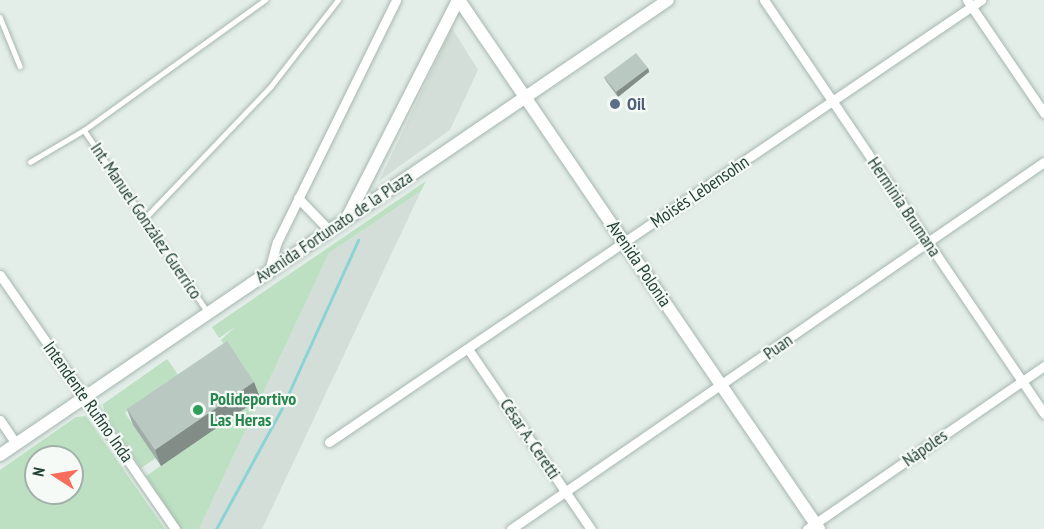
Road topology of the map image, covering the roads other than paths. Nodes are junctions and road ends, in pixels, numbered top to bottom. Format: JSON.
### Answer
{"nodes":[{"id":1,"x":266,"y":0,"type":"edge"},
{"id":2,"x":338,"y":0,"type":"edge"},
{"id":3,"x":396,"y":0,"type":"edge"},
{"id":4,"x":458,"y":0,"type":"edge"},
{"id":5,"x":668,"y":0,"type":"edge"},
{"id":6,"x":764,"y":0,"type":"edge"},
{"id":7,"x":981,"y":0,"type":"edge"},
{"id":8,"x":969,"y":3,"type":"edge"},
{"id":9,"x":0,"y":17,"type":"edge"},
{"id":10,"x":20,"y":66,"type":"dead end"},
{"id":11,"x":525,"y":97,"type":"junction"},
{"id":12,"x":832,"y":101,"type":"junction"},
{"id":13,"x":1044,"y":113,"type":"edge"},
{"id":14,"x":84,"y":130,"type":"junction"},
{"id":15,"x":30,"y":162,"type":"dead end"},
{"id":16,"x":1044,"y":162,"type":"edge"},
{"id":17,"x":298,"y":198,"type":"junction"},
{"id":18,"x":146,"y":218,"type":"junction"},
{"id":19,"x":347,"y":218,"type":"junction"},
{"id":20,"x":329,"y":230,"type":"junction"},
{"id":21,"x":927,"y":242,"type":"junction"},
{"id":22,"x":625,"y":244,"type":"junction"},
{"id":23,"x":269,"y":271,"type":"junction"},
{"id":24,"x":0,"y":275,"type":"edge"},
{"id":25,"x":208,"y":313,"type":"junction"},
{"id":26,"x":468,"y":350,"type":"junction"},
{"id":27,"x":1044,"y":366,"type":"edge"},
{"id":28,"x":1022,"y":381,"type":"junction"},
{"id":29,"x":722,"y":386,"type":"junction"},
{"id":30,"x":86,"y":396,"type":"junction"},
{"id":31,"x":1044,"y":414,"type":"edge"},
{"id":32,"x":0,"y":420,"type":"edge"},
{"id":33,"x":328,"y":442,"type":"dead end"},
{"id":34,"x":16,"y":444,"type":"junction"},
{"id":35,"x":0,"y":455,"type":"edge"},
{"id":36,"x":566,"y":492,"type":"junction"},
{"id":37,"x":814,"y":527,"type":"edge"},
{"id":38,"x":175,"y":529,"type":"edge"},
{"id":39,"x":511,"y":529,"type":"edge"},
{"id":40,"x":591,"y":529,"type":"edge"}],
"edges":[{"from":1,"to":14,"type":"lane"},
{"from":2,"to":18,"type":"lane"},
{"from":3,"to":17,"type":"street"},
{"from":4,"to":11,"type":"main road","name":"Avenida Polonia"},
{"from":4,"to":19,"type":"main road"},
{"from":5,"to":11,"type":"main road","name":"Avenida Fortunato de la Plaza"},
{"from":6,"to":12,"type":"street","name":"Herminia Brumana"},
{"from":7,"to":8,"type":"street","name":"Moisés Lebensohn"},
{"from":8,"to":12,"type":"street","name":"Moisés Lebensohn"},
{"from":8,"to":13,"type":"street"},
{"from":9,"to":10,"type":"lane"},
{"from":11,"to":19,"type":"main road","name":"Avenida Fortunato de la Plaza"},
{"from":11,"to":22,"type":"main road","name":"Avenida Polonia"},
{"from":12,"to":21,"type":"street","name":"Herminia Brumana"},
{"from":12,"to":22,"type":"street","name":"Moisés Lebensohn"},
{"from":14,"to":15,"type":"lane"},
{"from":14,"to":18,"type":"lane","name":"Int. Manuel González Guerrico"},
{"from":16,"to":21,"type":"street","name":"Puan"},
{"from":17,"to":20,"type":"street"},
{"from":17,"to":23,"type":"street"},
{"from":18,"to":25,"type":"lane","name":"Int. Manuel González Guerrico"},
{"from":19,"to":20,"type":"main road","name":"Avenida Fortunato de la Plaza"},
{"from":20,"to":23,"type":"main road","name":"Avenida Fortunato de la Plaza"},
{"from":21,"to":28,"type":"street","name":"Herminia Brumana"},
{"from":21,"to":29,"type":"street","name":"Puan"},
{"from":22,"to":26,"type":"street","name":"Moisés Lebensohn"},
{"from":22,"to":29,"type":"main road","name":"Avenida Polonia"},
{"from":23,"to":25,"type":"main road","name":"Avenida Fortunato de la Plaza"},
{"from":24,"to":30,"type":"street","name":"Intendente Rufino Inda"},
{"from":25,"to":30,"type":"main road","name":"Avenida Fortunato de la Plaza"},
{"from":26,"to":33,"type":"street","name":"Moisés Lebensohn"},
{"from":26,"to":36,"type":"street","name":"César A. Ceretti"},
{"from":27,"to":28,"type":"street","name":"Nápoles"},
{"from":28,"to":31,"type":"street","name":"Herminia Brumana"},
{"from":28,"to":37,"type":"street","name":"Nápoles"},
{"from":29,"to":36,"type":"street","name":"Puan"},
{"from":29,"to":37,"type":"main road","name":"Avenida Polonia"},
{"from":30,"to":34,"type":"main road","name":"Avenida Fortunato de la Plaza"},
{"from":30,"to":38,"type":"street","name":"Intendente Rufino Inda"},
{"from":32,"to":34,"type":"street"},
{"from":34,"to":35,"type":"main road","name":"Avenida Fortunato de la Plaza"},
{"from":36,"to":39,"type":"street","name":"Puan"},
{"from":36,"to":40,"type":"street","name":"César A. Ceretti"}]}
